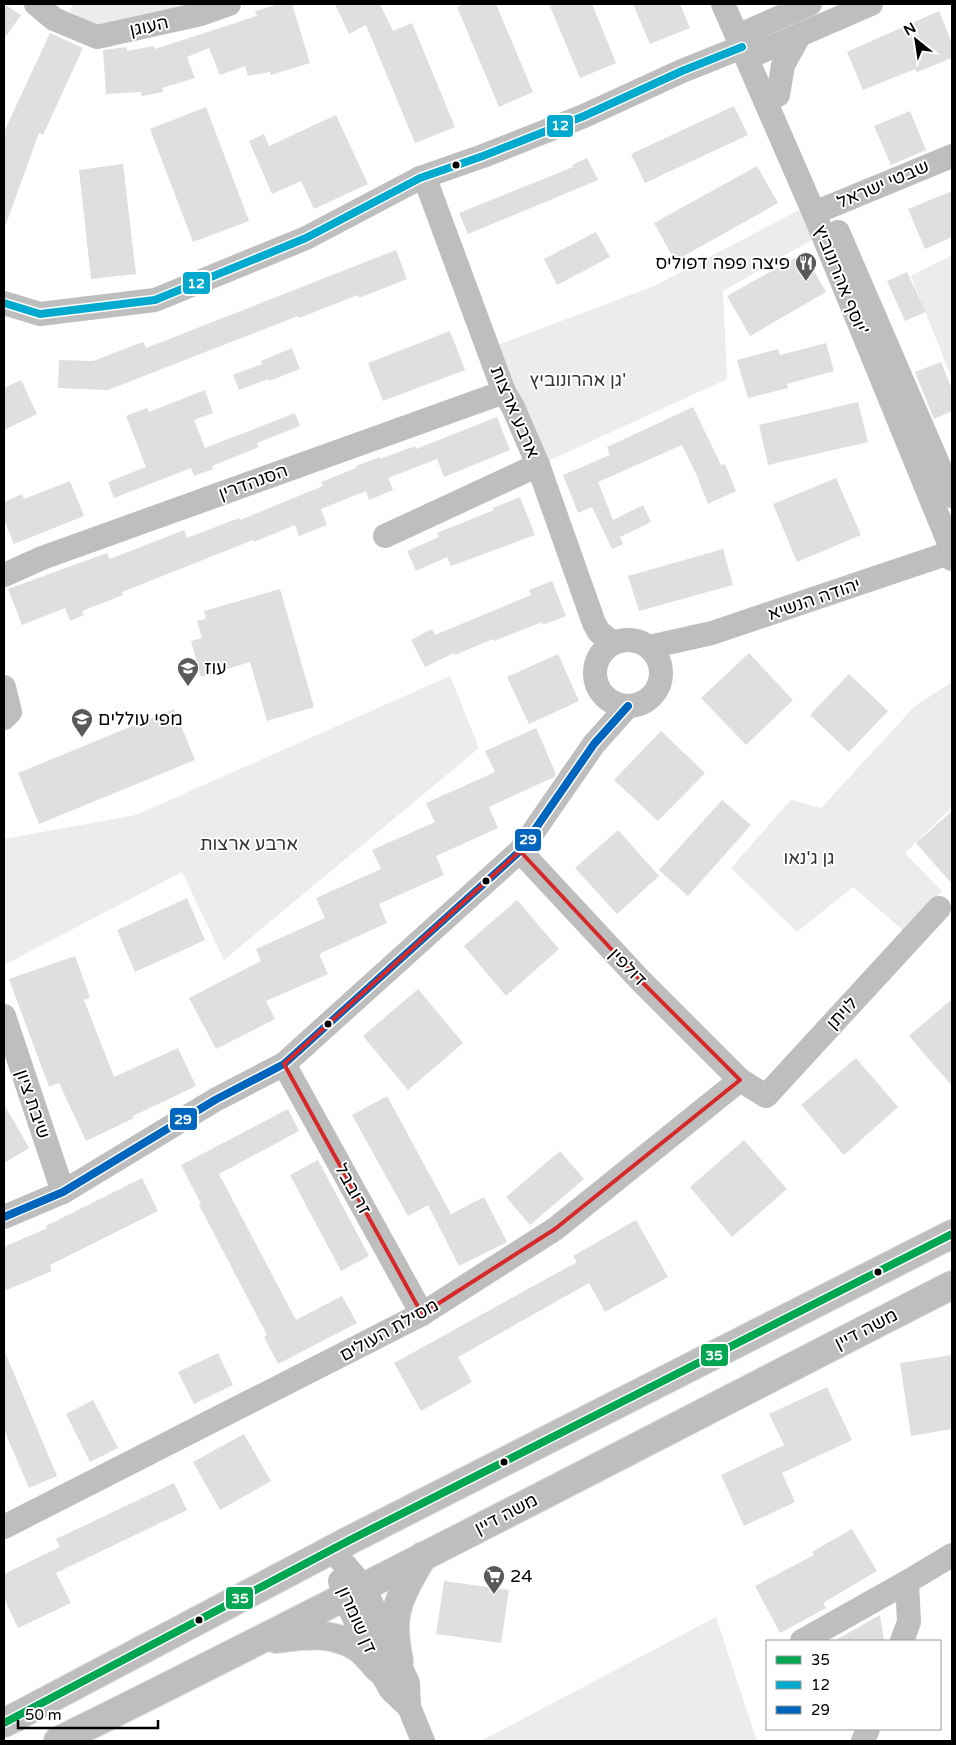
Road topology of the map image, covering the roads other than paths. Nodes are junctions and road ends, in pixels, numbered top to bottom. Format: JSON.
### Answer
{"nodes":[{"id":1,"x":36,"y":4,"type":"edge"},
{"id":2,"x":229,"y":4,"type":"edge"},
{"id":3,"x":722,"y":4,"type":"edge"},
{"id":4,"x":737,"y":4,"type":"edge"},
{"id":5,"x":810,"y":4,"type":"edge"},
{"id":6,"x":871,"y":4,"type":"edge"},
{"id":7,"x":800,"y":36,"type":"junction"},
{"id":8,"x":750,"y":44,"type":"junction"},
{"id":9,"x":778,"y":95,"type":"junction"},
{"id":10,"x":952,"y":156,"type":"edge"},
{"id":11,"x":424,"y":181,"type":"junction"},
{"id":12,"x":821,"y":210,"type":"junction"},
{"id":13,"x":4,"y":303,"type":"edge"},
{"id":14,"x":504,"y":392,"type":"junction"},
{"id":15,"x":538,"y":465,"type":"junction"},
{"id":16,"x":952,"y":496,"type":"edge"},
{"id":17,"x":385,"y":536,"type":"dead end"},
{"id":18,"x":951,"y":558,"type":"edge"},
{"id":19,"x":4,"y":575,"type":"edge"},
{"id":20,"x":614,"y":643,"type":"junction"},
{"id":21,"x":654,"y":657,"type":"junction"},
{"id":22,"x":4,"y":687,"type":"edge"},
{"id":23,"x":603,"y":695,"type":"junction"},
{"id":24,"x":628,"y":706,"type":"junction"},
{"id":25,"x":4,"y":718,"type":"edge"},
{"id":26,"x":594,"y":744,"type":"junction"},
{"id":27,"x":520,"y":851,"type":"junction"},
{"id":28,"x":939,"y":908,"type":"dead end"},
{"id":29,"x":4,"y":1016,"type":"edge"},
{"id":30,"x":284,"y":1064,"type":"junction"},
{"id":31,"x":740,"y":1080,"type":"junction"},
{"id":32,"x":63,"y":1192,"type":"junction"},
{"id":33,"x":4,"y":1218,"type":"edge"},
{"id":34,"x":952,"y":1234,"type":"edge"},
{"id":35,"x":952,"y":1285,"type":"edge"},
{"id":36,"x":422,"y":1314,"type":"junction"},
{"id":37,"x":4,"y":1527,"type":"edge"},
{"id":38,"x":332,"y":1550,"type":"junction"},
{"id":39,"x":952,"y":1554,"type":"edge"},
{"id":40,"x":423,"y":1556,"type":"junction"},
{"id":41,"x":907,"y":1582,"type":"junction"},
{"id":42,"x":354,"y":1592,"type":"junction"},
{"id":43,"x":262,"y":1640,"type":"junction"},
{"id":44,"x":804,"y":1640,"type":"edge"},
{"id":45,"x":902,"y":1640,"type":"edge"},
{"id":46,"x":389,"y":1665,"type":"junction"},
{"id":47,"x":8,"y":1720,"type":"edge"},
{"id":48,"x":58,"y":1741,"type":"edge"},
{"id":49,"x":423,"y":1741,"type":"edge"}],
"edges":[{"from":1,"to":2,"type":"street","name":"העוגן"},
{"from":3,"to":8,"type":"street","name":"יוסף אהרונוביץ'"},
{"from":4,"to":8,"type":"street","name":"יוסף אהרונוביץ'"},
{"from":5,"to":8,"type":"street"},
{"from":6,"to":7,"type":"street"},
{"from":7,"to":8,"type":"street"},
{"from":7,"to":9,"type":"street"},
{"from":8,"to":9,"type":"street","name":"יוסף אהרונוביץ'"},
{"from":8,"to":11,"type":"street"},
{"from":8,"to":12,"type":"street","name":"יוסף אהרונוביץ'"},
{"from":9,"to":12,"type":"street","name":"יוסף אהרונוביץ'"},
{"from":10,"to":12,"type":"street","name":"שבטי ישראל"},
{"from":11,"to":13,"type":"street"},
{"from":11,"to":14,"type":"street","name":"ארבע ארצות"},
{"from":12,"to":16,"type":"street","name":"יוסף אהרונוביץ'"},
{"from":12,"to":18,"type":"street","name":"יוסף אהרונוביץ'"},
{"from":14,"to":15,"type":"street","name":"ארבע ארצות"},
{"from":14,"to":19,"type":"street","name":"הסנהדרין"},
{"from":15,"to":17,"type":"street"},
{"from":15,"to":20,"type":"street","name":"ארבע ארצות"},
{"from":18,"to":21,"type":"street","name":"יהודה הנשיא"},
{"from":20,"to":21,"type":"street"},
{"from":20,"to":23,"type":"street"},
{"from":21,"to":24,"type":"street"},
{"from":22,"to":25,"type":"street"},
{"from":23,"to":24,"type":"street"},
{"from":23,"to":26,"type":"street"},
{"from":24,"to":26,"type":"street"},
{"from":26,"to":27,"type":"street"},
{"from":27,"to":30,"type":"street"},
{"from":27,"to":31,"type":"street","name":"דולפין"},
{"from":28,"to":31,"type":"street","name":"לויתן"},
{"from":29,"to":32,"type":"street","name":"שיבת ציון"},
{"from":30,"to":32,"type":"street"},
{"from":30,"to":36,"type":"street","name":"זרובבל"},
{"from":31,"to":36,"type":"street","name":"מסילת העולים"},
{"from":32,"to":33,"type":"street"},
{"from":34,"to":38,"type":"main road"},
{"from":35,"to":40,"type":"main road","name":"משה דיין"},
{"from":36,"to":37,"type":"street","name":"מסילת העולים"},
{"from":38,"to":42,"type":"street","name":"דן שומרון"},
{"from":38,"to":47,"type":"main road"},
{"from":39,"to":41,"type":"street"},
{"from":40,"to":42,"type":"main road","name":"משה דיין"},
{"from":40,"to":46,"type":"main road"},
{"from":41,"to":44,"type":"street"},
{"from":41,"to":45,"type":"street"},
{"from":42,"to":43,"type":"main road","name":"משה דיין"},
{"from":42,"to":46,"type":"street","name":"דן שומרון"},
{"from":43,"to":46,"type":"main road"},
{"from":43,"to":48,"type":"main road","name":"משה דיין"},
{"from":46,"to":49,"type":"street","name":"דן שומרון"}]}
